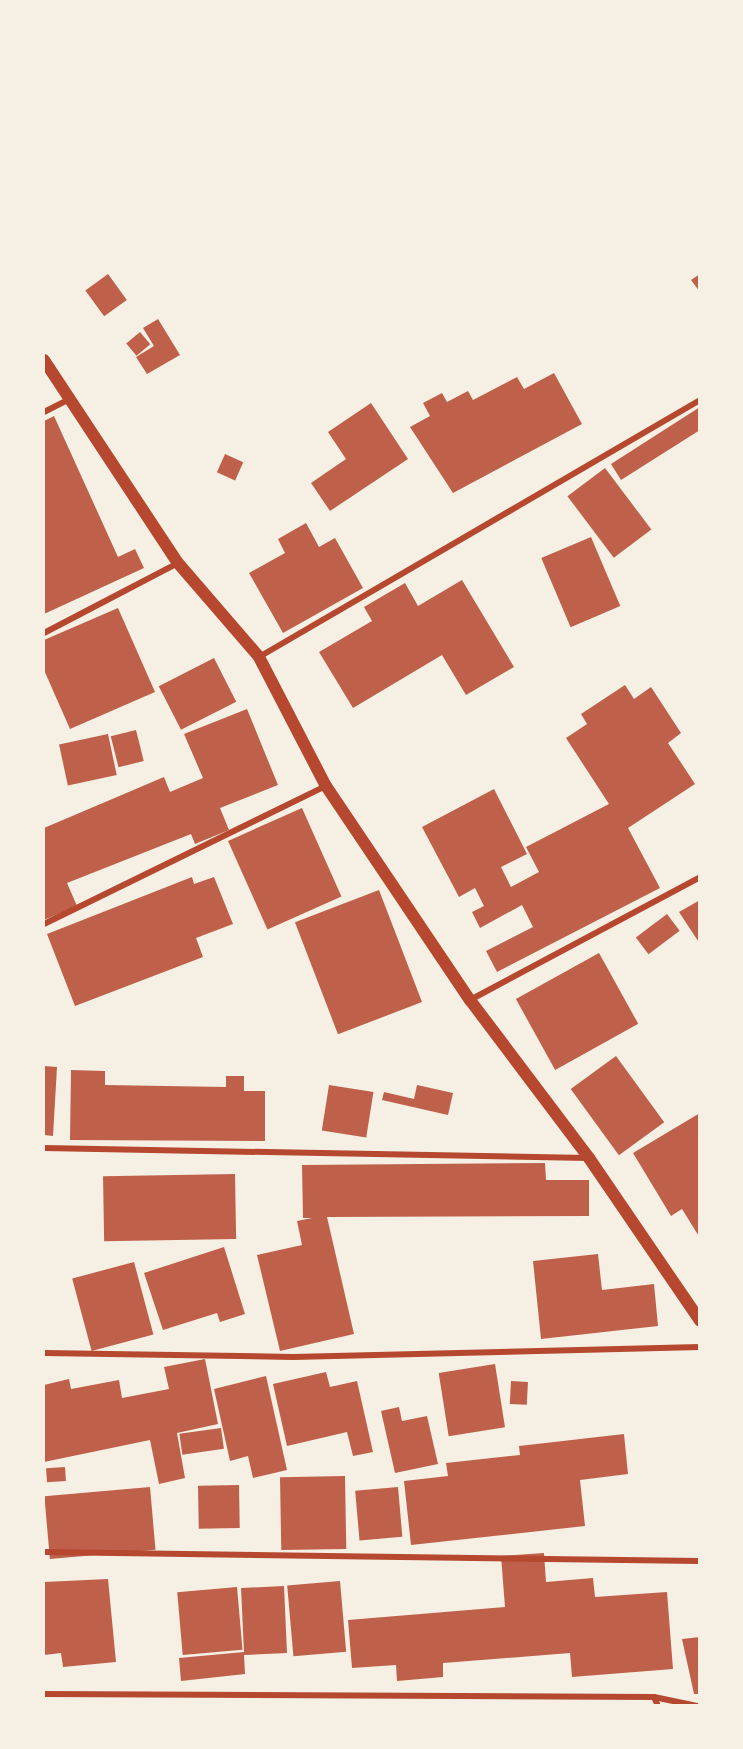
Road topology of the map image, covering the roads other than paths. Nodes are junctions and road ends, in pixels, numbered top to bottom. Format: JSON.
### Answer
{"nodes":[{"id":1,"x":44,"y":360,"type":"edge"},
{"id":2,"x":70,"y":399,"type":"junction"},
{"id":3,"x":699,"y":400,"type":"edge"},
{"id":4,"x":44,"y":412,"type":"edge"},
{"id":5,"x":178,"y":563,"type":"junction"},
{"id":6,"x":44,"y":633,"type":"edge"},
{"id":7,"x":259,"y":657,"type":"junction"},
{"id":8,"x":326,"y":786,"type":"junction"},
{"id":9,"x":699,"y":876,"type":"edge"},
{"id":10,"x":44,"y":924,"type":"edge"},
{"id":11,"x":470,"y":1000,"type":"junction"},
{"id":12,"x":44,"y":1148,"type":"edge"},
{"id":13,"x":589,"y":1158,"type":"junction"},
{"id":14,"x":699,"y":1321,"type":"edge"},
{"id":15,"x":699,"y":1347,"type":"edge"},
{"id":16,"x":44,"y":1353,"type":"edge"},
{"id":17,"x":44,"y":1552,"type":"edge"},
{"id":18,"x":699,"y":1561,"type":"edge"},
{"id":19,"x":44,"y":1694,"type":"edge"},
{"id":20,"x":654,"y":1697,"type":"junction"},
{"id":21,"x":658,"y":1706,"type":"edge"},
{"id":22,"x":697,"y":1706,"type":"edge"}],
"edges":[{"from":1,"to":2,"type":"main road"},
{"from":2,"to":4,"type":"street"},
{"from":2,"to":5,"type":"main road"},
{"from":3,"to":7,"type":"street"},
{"from":5,"to":6,"type":"street"},
{"from":5,"to":7,"type":"main road"},
{"from":7,"to":8,"type":"main road"},
{"from":8,"to":10,"type":"street"},
{"from":8,"to":11,"type":"main road"},
{"from":9,"to":11,"type":"street"},
{"from":11,"to":13,"type":"main road"},
{"from":12,"to":13,"type":"street"},
{"from":13,"to":14,"type":"main road"},
{"from":15,"to":16,"type":"street"},
{"from":17,"to":18,"type":"street"},
{"from":19,"to":20,"type":"street"},
{"from":20,"to":21,"type":"street"},
{"from":20,"to":22,"type":"street"}]}
